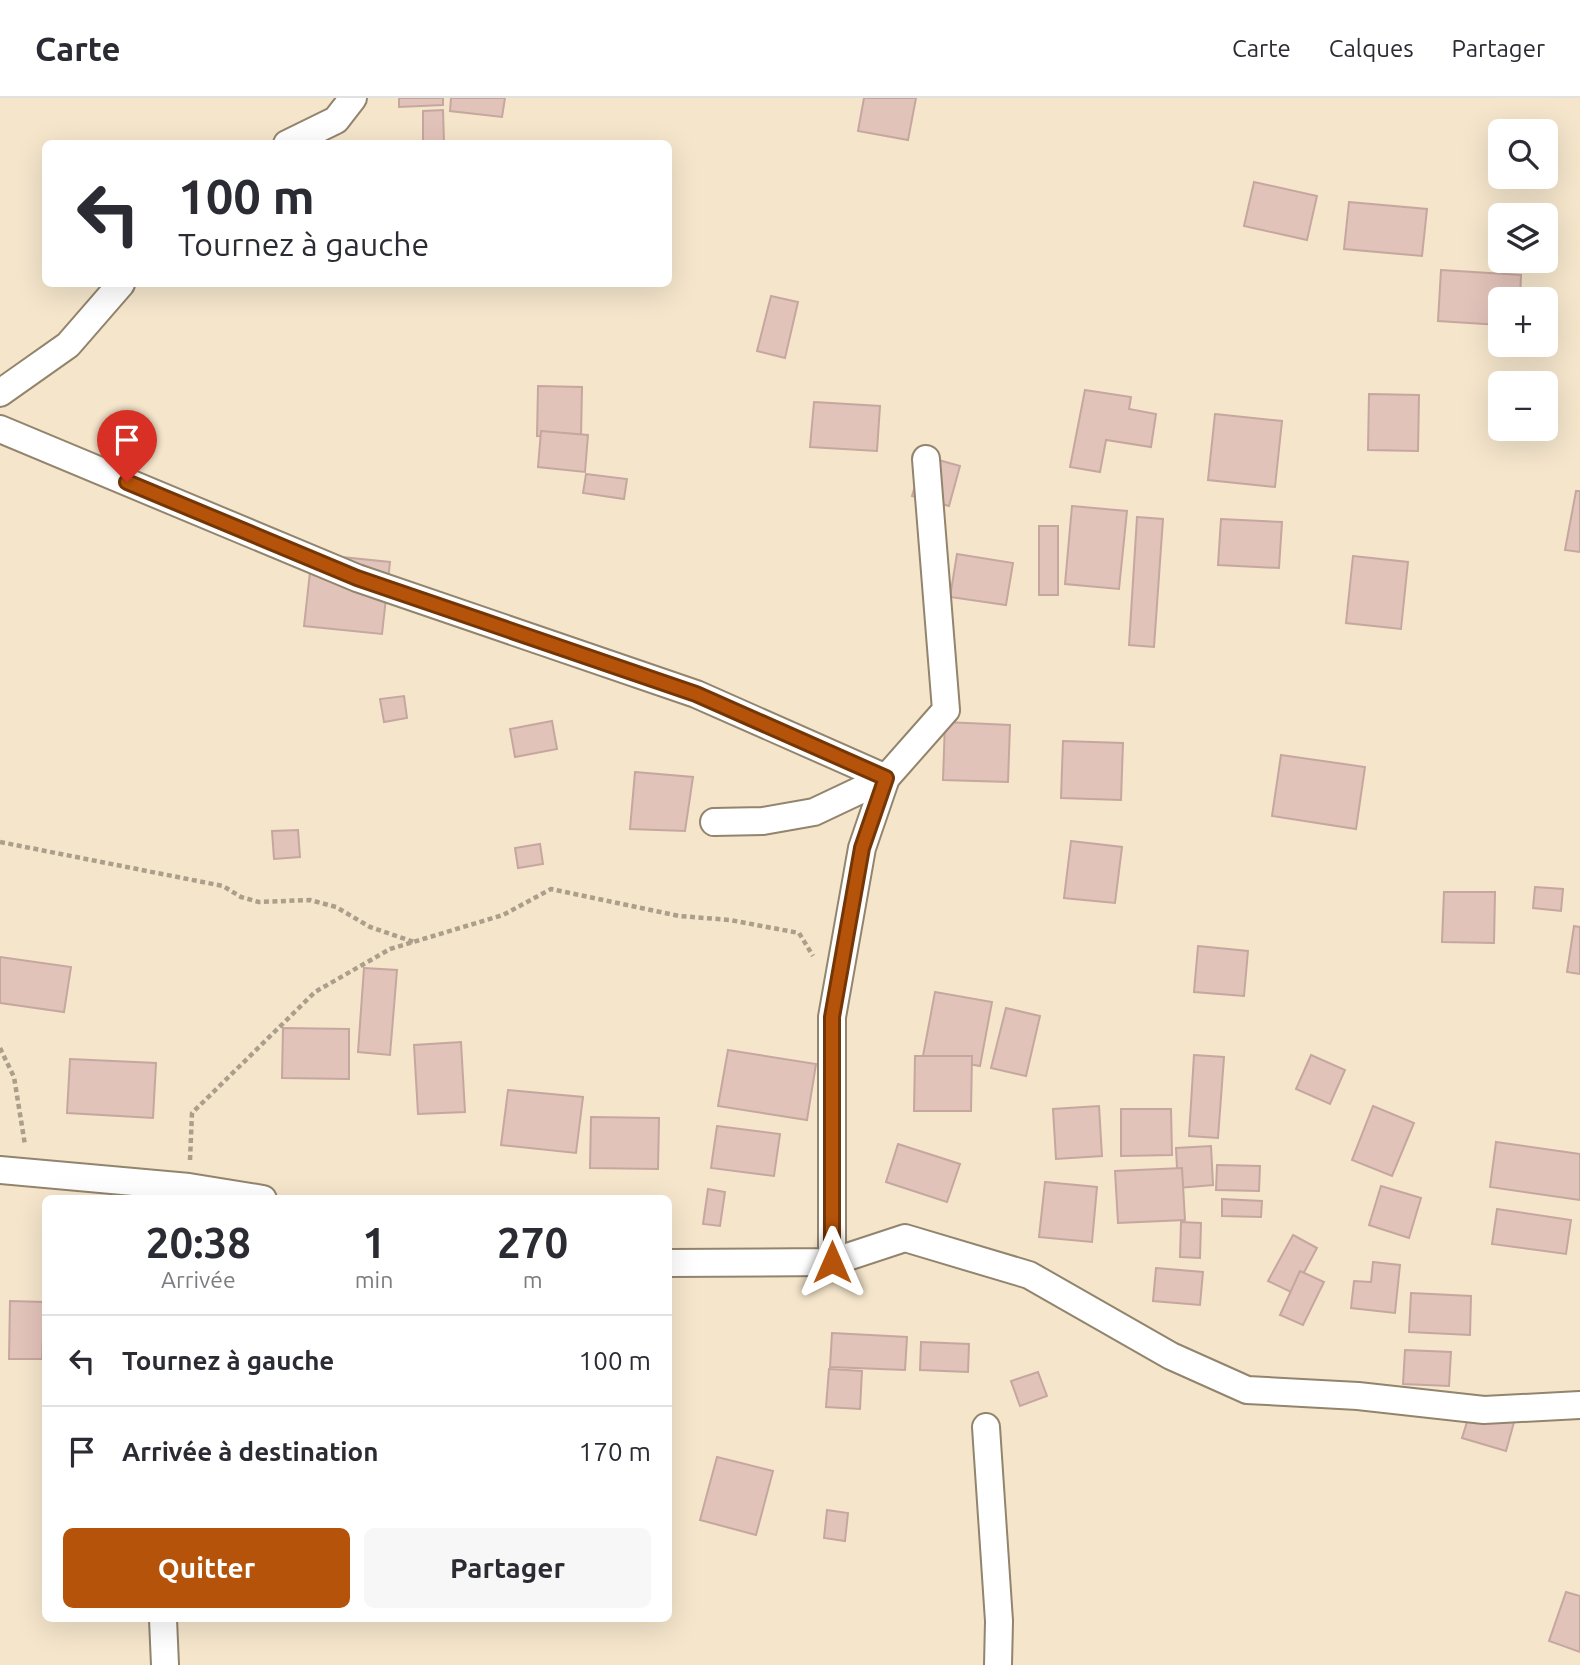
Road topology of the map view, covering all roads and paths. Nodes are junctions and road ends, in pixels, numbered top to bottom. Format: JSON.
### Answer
{"nodes":[{"id":1,"x":353,"y":98,"type":"edge"},
{"id":2,"x":295,"y":140,"type":"edge"},
{"id":3,"x":118,"y":287,"type":"edge"},
{"id":4,"x":0,"y":393,"type":"edge"},
{"id":5,"x":0,"y":429,"type":"edge"},
{"id":6,"x":926,"y":459,"type":"dead end"},
{"id":7,"x":886,"y":778,"type":"junction"},
{"id":8,"x":714,"y":822,"type":"dead end"},
{"id":9,"x":0,"y":842,"type":"edge"},
{"id":10,"x":415,"y":942,"type":"junction"},
{"id":11,"x":837,"y":986,"type":"junction"},
{"id":12,"x":0,"y":1048,"type":"edge"},
{"id":13,"x":27,"y":1153,"type":"dead end"},
{"id":14,"x":0,"y":1170,"type":"edge"},
{"id":15,"x":188,"y":1193,"type":"edge"},
{"id":16,"x":213,"y":1195,"type":"edge"},
{"id":17,"x":832,"y":1262,"type":"junction"},
{"id":18,"x":672,"y":1263,"type":"edge"},
{"id":19,"x":1580,"y":1405,"type":"edge"},
{"id":20,"x":986,"y":1426,"type":"dead end"},
{"id":21,"x":163,"y":1622,"type":"edge"},
{"id":22,"x":165,"y":1665,"type":"edge"},
{"id":23,"x":998,"y":1665,"type":"edge"}],
"edges":[{"from":1,"to":2,"type":"street"},
{"from":3,"to":4,"type":"street"},
{"from":5,"to":7,"type":"street"},
{"from":6,"to":7,"type":"street"},
{"from":7,"to":8,"type":"street"},
{"from":7,"to":11,"type":"street"},
{"from":9,"to":10,"type":"path"},
{"from":10,"to":11,"type":"path"},
{"from":10,"to":15,"type":"path"},
{"from":11,"to":17,"type":"street"},
{"from":12,"to":13,"type":"path"},
{"from":14,"to":15,"type":"street"},
{"from":15,"to":16,"type":"street"},
{"from":17,"to":18,"type":"street"},
{"from":17,"to":19,"type":"street"},
{"from":20,"to":23,"type":"street"},
{"from":21,"to":22,"type":"street"}]}
